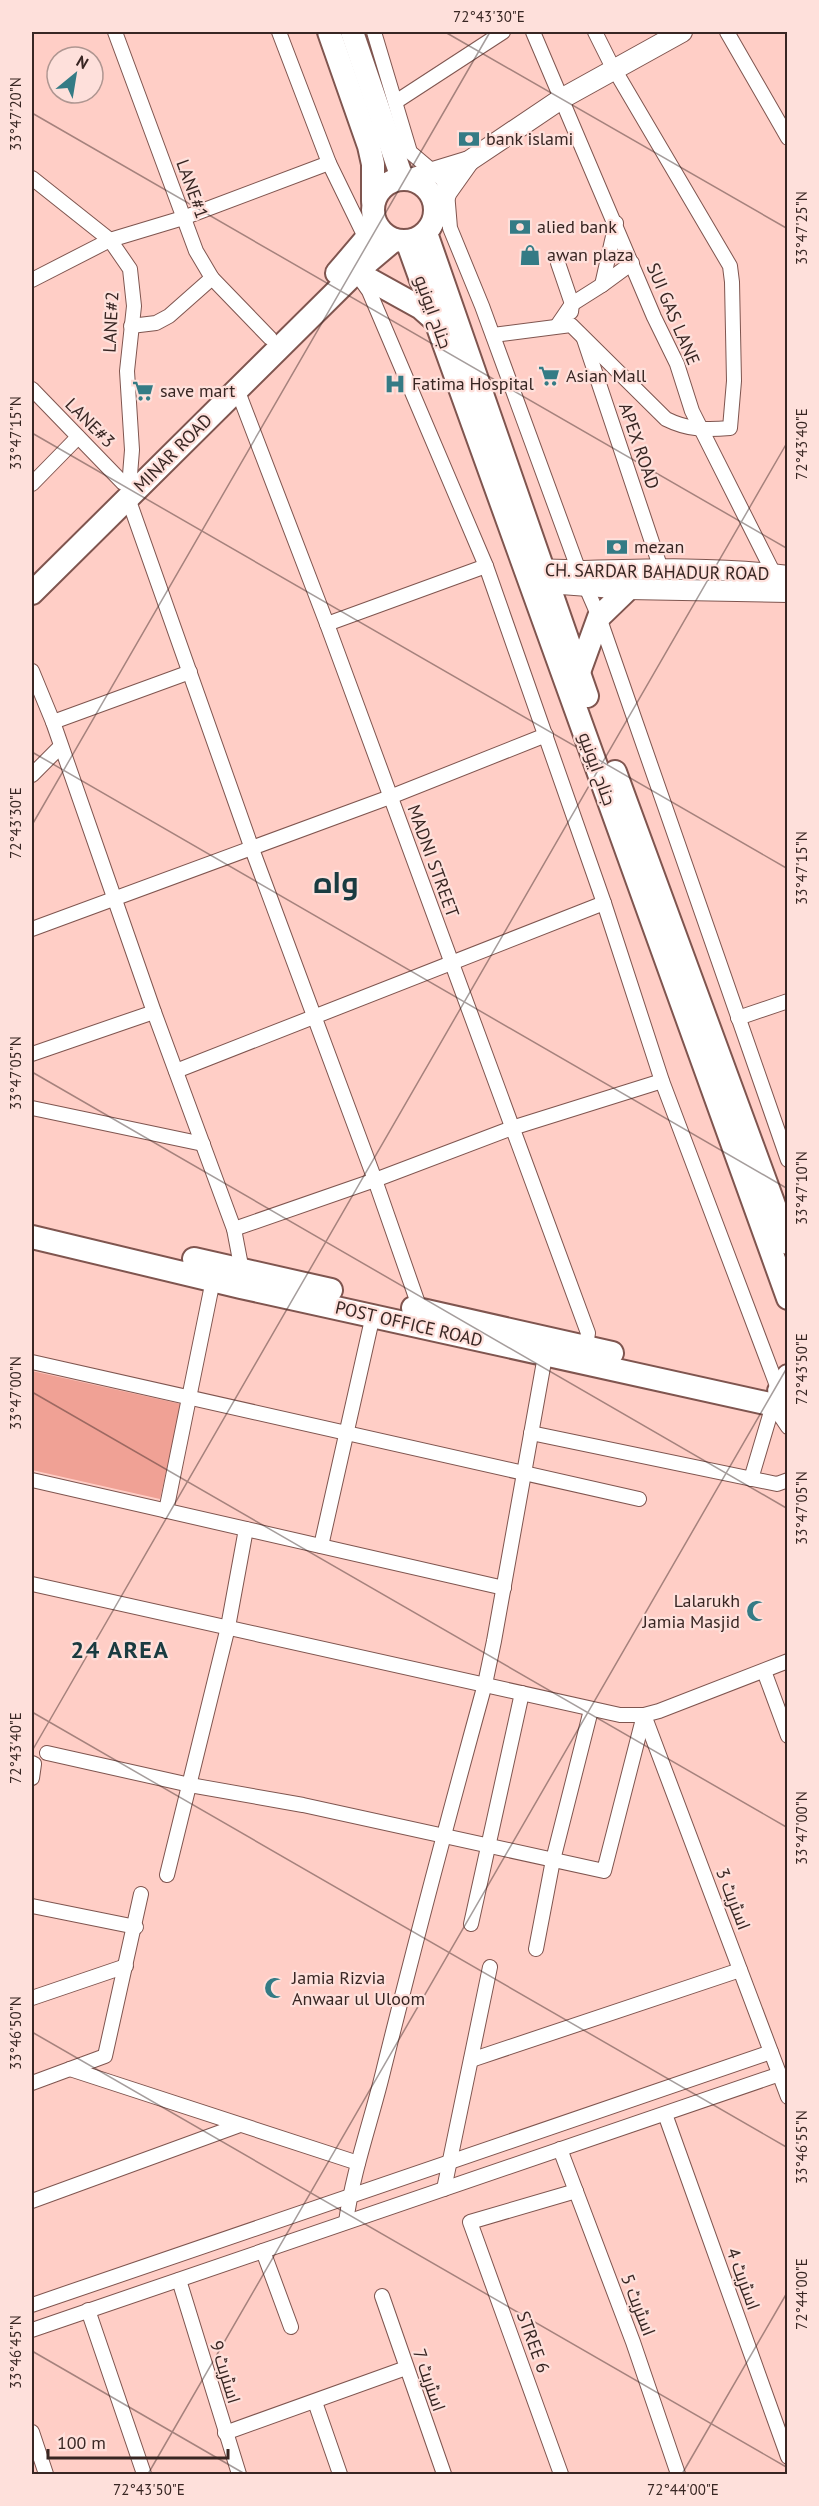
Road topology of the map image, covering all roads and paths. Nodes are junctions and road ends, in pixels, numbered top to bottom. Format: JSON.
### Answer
{"nodes":[{"id":1,"x":115,"y":32,"type":"edge"},
{"id":2,"x":279,"y":32,"type":"edge"},
{"id":3,"x":328,"y":32,"type":"edge"},
{"id":4,"x":352,"y":32,"type":"edge"},
{"id":5,"x":374,"y":32,"type":"edge"},
{"id":6,"x":503,"y":32,"type":"edge"},
{"id":7,"x":533,"y":32,"type":"edge"},
{"id":8,"x":595,"y":32,"type":"edge"},
{"id":9,"x":681,"y":32,"type":"edge"},
{"id":10,"x":727,"y":32,"type":"edge"},
{"id":11,"x":614,"y":69,"type":"junction"},
{"id":12,"x":561,"y":99,"type":"junction"},
{"id":13,"x":397,"y":101,"type":"junction"},
{"id":14,"x":788,"y":138,"type":"edge"},
{"id":15,"x":469,"y":160,"type":"junction"},
{"id":16,"x":330,"y":163,"type":"junction"},
{"id":17,"x":435,"y":173,"type":"junction"},
{"id":18,"x":32,"y":178,"type":"edge"},
{"id":19,"x":406,"y":178,"type":"junction"},
{"id":20,"x":447,"y":192,"type":"junction"},
{"id":21,"x":373,"y":201,"type":"junction"},
{"id":22,"x":183,"y":218,"type":"junction"},
{"id":23,"x":616,"y":223,"type":"junction"},
{"id":24,"x":371,"y":231,"type":"junction"},
{"id":25,"x":414,"y":235,"type":"junction"},
{"id":26,"x":110,"y":240,"type":"junction"},
{"id":27,"x":558,"y":262,"type":"dead end"},
{"id":28,"x":632,"y":263,"type":"junction"},
{"id":29,"x":356,"y":272,"type":"junction"},
{"id":30,"x":212,"y":278,"type":"junction"},
{"id":31,"x":32,"y":280,"type":"edge"},
{"id":32,"x":602,"y":285,"type":"junction"},
{"id":33,"x":572,"y":304,"type":"junction"},
{"id":34,"x":438,"y":323,"type":"junction"},
{"id":35,"x":131,"y":326,"type":"junction"},
{"id":36,"x":564,"y":326,"type":"junction"},
{"id":37,"x":582,"y":334,"type":"junction"},
{"id":38,"x":493,"y":335,"type":"junction"},
{"id":39,"x":270,"y":338,"type":"junction"},
{"id":40,"x":237,"y":389,"type":"junction"},
{"id":41,"x":34,"y":395,"type":"edge"},
{"id":42,"x":702,"y":431,"type":"junction"},
{"id":43,"x":78,"y":436,"type":"junction"},
{"id":44,"x":32,"y":484,"type":"edge"},
{"id":45,"x":127,"y":485,"type":"junction"},
{"id":46,"x":95,"y":520,"type":"junction"},
{"id":47,"x":486,"y":566,"type":"junction"},
{"id":48,"x":661,"y":569,"type":"junction"},
{"id":49,"x":32,"y":572,"type":"edge"},
{"id":50,"x":781,"y":575,"type":"edge"},
{"id":51,"x":537,"y":577,"type":"junction"},
{"id":52,"x":584,"y":579,"type":"junction"},
{"id":53,"x":628,"y":589,"type":"junction"},
{"id":54,"x":788,"y":592,"type":"edge"},
{"id":55,"x":32,"y":593,"type":"edge"},
{"id":56,"x":599,"y":618,"type":"junction"},
{"id":57,"x":327,"y":624,"type":"junction"},
{"id":58,"x":190,"y":672,"type":"junction"},
{"id":59,"x":579,"y":672,"type":"junction"},
{"id":60,"x":33,"y":680,"type":"edge"},
{"id":61,"x":53,"y":722,"type":"junction"},
{"id":62,"x":546,"y":735,"type":"junction"},
{"id":63,"x":60,"y":747,"type":"junction"},
{"id":64,"x":32,"y":775,"type":"edge"},
{"id":65,"x":390,"y":797,"type":"junction"},
{"id":66,"x":252,"y":849,"type":"junction"},
{"id":67,"x":116,"y":900,"type":"junction"},
{"id":68,"x":604,"y":903,"type":"junction"},
{"id":69,"x":32,"y":929,"type":"edge"},
{"id":70,"x":452,"y":963,"type":"junction"},
{"id":71,"x":788,"y":1001,"type":"edge"},
{"id":72,"x":154,"y":1012,"type":"junction"},
{"id":73,"x":738,"y":1017,"type":"junction"},
{"id":74,"x":314,"y":1018,"type":"junction"},
{"id":75,"x":32,"y":1054,"type":"edge"},
{"id":76,"x":176,"y":1071,"type":"junction"},
{"id":77,"x":662,"y":1081,"type":"junction"},
{"id":78,"x":32,"y":1108,"type":"edge"},
{"id":79,"x":781,"y":1120,"type":"edge"},
{"id":80,"x":512,"y":1128,"type":"junction"},
{"id":81,"x":203,"y":1144,"type":"junction"},
{"id":82,"x":788,"y":1160,"type":"edge"},
{"id":83,"x":375,"y":1180,"type":"junction"},
{"id":84,"x":32,"y":1221,"type":"edge"},
{"id":85,"x":234,"y":1229,"type":"junction"},
{"id":86,"x":32,"y":1237,"type":"edge"},
{"id":87,"x":788,"y":1243,"type":"edge"},
{"id":88,"x":242,"y":1279,"type":"junction"},
{"id":89,"x":213,"y":1280,"type":"junction"},
{"id":90,"x":788,"y":1298,"type":"edge"},
{"id":91,"x":420,"y":1310,"type":"junction"},
{"id":92,"x":373,"y":1315,"type":"junction"},
{"id":93,"x":584,"y":1355,"type":"junction"},
{"id":94,"x":545,"y":1356,"type":"junction"},
{"id":95,"x":32,"y":1362,"type":"edge"},
{"id":96,"x":188,"y":1396,"type":"junction"},
{"id":97,"x":784,"y":1398,"type":"edge"},
{"id":98,"x":788,"y":1427,"type":"edge"},
{"id":99,"x":346,"y":1432,"type":"junction"},
{"id":100,"x":531,"y":1433,"type":"junction"},
{"id":101,"x":525,"y":1473,"type":"junction"},
{"id":102,"x":751,"y":1479,"type":"junction"},
{"id":103,"x":32,"y":1480,"type":"edge"},
{"id":104,"x":788,"y":1480,"type":"edge"},
{"id":105,"x":639,"y":1499,"type":"dead end"},
{"id":106,"x":166,"y":1511,"type":"junction"},
{"id":107,"x":246,"y":1529,"type":"junction"},
{"id":108,"x":321,"y":1546,"type":"junction"},
{"id":109,"x":32,"y":1584,"type":"edge"},
{"id":110,"x":504,"y":1588,"type":"junction"},
{"id":111,"x":228,"y":1627,"type":"junction"},
{"id":112,"x":788,"y":1661,"type":"edge"},
{"id":113,"x":764,"y":1671,"type":"junction"},
{"id":114,"x":485,"y":1683,"type":"junction"},
{"id":115,"x":522,"y":1693,"type":"junction"},
{"id":116,"x":591,"y":1710,"type":"junction"},
{"id":117,"x":644,"y":1715,"type":"junction"},
{"id":118,"x":788,"y":1736,"type":"edge"},
{"id":119,"x":47,"y":1753,"type":"dead end"},
{"id":120,"x":32,"y":1763,"type":"edge"},
{"id":121,"x":32,"y":1778,"type":"edge"},
{"id":122,"x":190,"y":1785,"type":"junction"},
{"id":123,"x":444,"y":1835,"type":"junction"},
{"id":124,"x":489,"y":1845,"type":"junction"},
{"id":125,"x":553,"y":1860,"type":"junction"},
{"id":126,"x":167,"y":1875,"type":"dead end"},
{"id":127,"x":141,"y":1894,"type":"dead end"},
{"id":128,"x":32,"y":1906,"type":"edge"},
{"id":129,"x":471,"y":1924,"type":"dead end"},
{"id":130,"x":136,"y":1927,"type":"junction"},
{"id":131,"x":536,"y":1949,"type":"dead end"},
{"id":132,"x":126,"y":1966,"type":"junction"},
{"id":133,"x":490,"y":1967,"type":"dead end"},
{"id":134,"x":740,"y":1970,"type":"junction"},
{"id":135,"x":32,"y":1998,"type":"edge"},
{"id":136,"x":771,"y":2052,"type":"junction"},
{"id":137,"x":105,"y":2056,"type":"junction"},
{"id":138,"x":471,"y":2060,"type":"junction"},
{"id":139,"x":70,"y":2069,"type":"junction"},
{"id":140,"x":780,"y":2074,"type":"junction"},
{"id":141,"x":100,"y":2078,"type":"junction"},
{"id":142,"x":32,"y":2083,"type":"edge"},
{"id":143,"x":788,"y":2097,"type":"edge"},
{"id":144,"x":665,"y":2114,"type":"junction"},
{"id":145,"x":240,"y":2125,"type":"junction"},
{"id":146,"x":560,"y":2149,"type":"junction"},
{"id":147,"x":450,"y":2162,"type":"junction"},
{"id":148,"x":358,"y":2163,"type":"junction"},
{"id":149,"x":444,"y":2189,"type":"junction"},
{"id":150,"x":576,"y":2191,"type":"junction"},
{"id":151,"x":350,"y":2196,"type":"junction"},
{"id":152,"x":32,"y":2201,"type":"edge"},
{"id":153,"x":346,"y":2222,"type":"junction"},
{"id":154,"x":264,"y":2251,"type":"junction"},
{"id":155,"x":179,"y":2280,"type":"junction"},
{"id":156,"x":382,"y":2296,"type":"dead end"},
{"id":157,"x":32,"y":2305,"type":"edge"},
{"id":158,"x":88,"y":2310,"type":"junction"},
{"id":159,"x":291,"y":2327,"type":"dead end"},
{"id":160,"x":32,"y":2330,"type":"edge"},
{"id":161,"x":406,"y":2368,"type":"junction"},
{"id":162,"x":315,"y":2402,"type":"junction"},
{"id":163,"x":32,"y":2432,"type":"edge"},
{"id":164,"x":225,"y":2433,"type":"junction"},
{"id":165,"x":788,"y":2457,"type":"edge"},
{"id":166,"x":46,"y":2475,"type":"edge"},
{"id":167,"x":144,"y":2475,"type":"edge"},
{"id":168,"x":239,"y":2475,"type":"edge"},
{"id":169,"x":340,"y":2475,"type":"edge"},
{"id":170,"x":444,"y":2475,"type":"edge"},
{"id":171,"x":561,"y":2475,"type":"edge"},
{"id":172,"x":678,"y":2475,"type":"edge"}],
"edges":[{"from":1,"to":22,"type":"street","name":"LANE#1"},
{"from":2,"to":16,"type":"street"},
{"from":3,"to":21,"type":"main road"},
{"from":4,"to":19,"type":"main road"},
{"from":5,"to":13,"type":"street"},
{"from":6,"to":13,"type":"street"},
{"from":7,"to":12,"type":"street","name":"SUI GAS LANE"},
{"from":8,"to":11,"type":"street"},
{"from":9,"to":11,"type":"main road"},
{"from":10,"to":14,"type":"street"},
{"from":11,"to":12,"type":"main road"},
{"from":11,"to":42,"type":"street"},
{"from":12,"to":15,"type":"main road"},
{"from":12,"to":23,"type":"street","name":"SUI GAS LANE"},
{"from":13,"to":17,"type":"street"},
{"from":15,"to":17,"type":"main road"},
{"from":15,"to":20,"type":"main road"},
{"from":16,"to":22,"type":"street"},
{"from":16,"to":24,"type":"street"},
{"from":17,"to":19,"type":"main road"},
{"from":17,"to":20,"type":"street"},
{"from":18,"to":26,"type":"street","name":"LANE#2"},
{"from":19,"to":21,"type":"main road"},
{"from":19,"to":25,"type":"main road"},
{"from":20,"to":25,"type":"main road"},
{"from":20,"to":38,"type":"street"},
{"from":21,"to":24,"type":"main road"},
{"from":22,"to":26,"type":"street"},
{"from":22,"to":30,"type":"street","name":"LANE#1"},
{"from":23,"to":28,"type":"street","name":"SUI GAS LANE"},
{"from":23,"to":32,"type":"street"},
{"from":24,"to":25,"type":"main road"},
{"from":24,"to":39,"type":"main road","name":"MINAR ROAD"},
{"from":25,"to":29,"type":"main road","name":"MINAR ROAD"},
{"from":25,"to":34,"type":"main road","name":"جناح ایونیو"},
{"from":25,"to":51,"type":"main road","name":"جناح ایونیو"},
{"from":26,"to":31,"type":"street"},
{"from":26,"to":35,"type":"street","name":"LANE#2"},
{"from":27,"to":33,"type":"street"},
{"from":28,"to":32,"type":"street"},
{"from":28,"to":42,"type":"street","name":"SUI GAS LANE"},
{"from":29,"to":34,"type":"main road"},
{"from":29,"to":40,"type":"main road","name":"MINAR ROAD"},
{"from":29,"to":47,"type":"street"},
{"from":30,"to":35,"type":"street"},
{"from":30,"to":39,"type":"street","name":"LANE#1"},
{"from":32,"to":33,"type":"street"},
{"from":33,"to":36,"type":"street"},
{"from":34,"to":51,"type":"main road","name":"جناح ایونیو"},
{"from":35,"to":45,"type":"street","name":"LANE#2"},
{"from":36,"to":37,"type":"street"},
{"from":36,"to":38,"type":"street"},
{"from":37,"to":42,"type":"street"},
{"from":37,"to":48,"type":"street","name":"APEX ROAD"},
{"from":38,"to":52,"type":"street"},
{"from":39,"to":45,"type":"main road","name":"MINAR ROAD"},
{"from":40,"to":45,"type":"main road","name":"MINAR ROAD"},
{"from":40,"to":57,"type":"street","name":"MADNI STREET"},
{"from":41,"to":43,"type":"street","name":"LANE#3"},
{"from":42,"to":50,"type":"street","name":"SUI GAS LANE"},
{"from":43,"to":44,"type":"street"},
{"from":43,"to":45,"type":"street","name":"LANE#3"},
{"from":45,"to":46,"type":"main road","name":"MINAR ROAD"},
{"from":45,"to":58,"type":"street"},
{"from":46,"to":49,"type":"main road","name":"MINAR ROAD"},
{"from":46,"to":55,"type":"main road","name":"MINAR ROAD"},
{"from":47,"to":57,"type":"street"},
{"from":47,"to":62,"type":"street"},
{"from":48,"to":50,"type":"main road","name":"CH. SARDAR BAHADUR ROAD"},
{"from":48,"to":52,"type":"main road","name":"CH. SARDAR BAHADUR ROAD"},
{"from":51,"to":52,"type":"main road","name":"CH. SARDAR BAHADUR ROAD"},
{"from":51,"to":59,"type":"main road","name":"جناح ایونیو"},
{"from":51,"to":90,"type":"main road","name":"جناح ایونیو"},
{"from":52,"to":53,"type":"main road","name":"CH. SARDAR BAHADUR ROAD"},
{"from":52,"to":56,"type":"street"},
{"from":53,"to":54,"type":"main road","name":"CH. SARDAR BAHADUR ROAD"},
{"from":53,"to":56,"type":"main road"},
{"from":56,"to":59,"type":"main road"},
{"from":56,"to":73,"type":"street"},
{"from":57,"to":65,"type":"street","name":"MADNI STREET"},
{"from":58,"to":61,"type":"street"},
{"from":58,"to":66,"type":"street"},
{"from":59,"to":87,"type":"main road","name":"جناح ایونیو"},
{"from":60,"to":61,"type":"street"},
{"from":61,"to":63,"type":"street"},
{"from":62,"to":65,"type":"street"},
{"from":62,"to":68,"type":"street"},
{"from":63,"to":64,"type":"street"},
{"from":63,"to":67,"type":"street"},
{"from":65,"to":66,"type":"street"},
{"from":65,"to":70,"type":"street","name":"MADNI STREET"},
{"from":66,"to":67,"type":"street"},
{"from":66,"to":74,"type":"street"},
{"from":67,"to":69,"type":"street"},
{"from":67,"to":72,"type":"street"},
{"from":68,"to":70,"type":"street"},
{"from":68,"to":77,"type":"street"},
{"from":70,"to":74,"type":"street"},
{"from":70,"to":80,"type":"street","name":"MADNI STREET"},
{"from":71,"to":73,"type":"street"},
{"from":72,"to":75,"type":"street"},
{"from":72,"to":76,"type":"street"},
{"from":73,"to":79,"type":"street"},
{"from":74,"to":76,"type":"street"},
{"from":74,"to":83,"type":"street"},
{"from":76,"to":81,"type":"street"},
{"from":77,"to":80,"type":"street"},
{"from":77,"to":97,"type":"street"},
{"from":78,"to":81,"type":"street"},
{"from":79,"to":82,"type":"street"},
{"from":80,"to":83,"type":"street"},
{"from":80,"to":93,"type":"street","name":"MADNI STREET"},
{"from":81,"to":85,"type":"street"},
{"from":83,"to":85,"type":"street"},
{"from":83,"to":91,"type":"street"},
{"from":84,"to":88,"type":"main road","name":"POST OFFICE ROAD"},
{"from":85,"to":88,"type":"street"},
{"from":86,"to":89,"type":"main road","name":"POST OFFICE ROAD"},
{"from":88,"to":89,"type":"main road","name":"POST OFFICE ROAD"},
{"from":88,"to":91,"type":"main road","name":"POST OFFICE ROAD"},
{"from":88,"to":92,"type":"main road","name":"POST OFFICE ROAD"},
{"from":89,"to":96,"type":"street"},
{"from":91,"to":93,"type":"main road","name":"POST OFFICE ROAD"},
{"from":92,"to":94,"type":"main road","name":"POST OFFICE ROAD"},
{"from":92,"to":99,"type":"street"},
{"from":93,"to":94,"type":"main road","name":"POST OFFICE ROAD"},
{"from":93,"to":97,"type":"main road","name":"POST OFFICE ROAD"},
{"from":94,"to":100,"type":"street"},
{"from":95,"to":96,"type":"street"},
{"from":96,"to":99,"type":"street"},
{"from":96,"to":106,"type":"street"},
{"from":97,"to":98,"type":"street"},
{"from":97,"to":102,"type":"street"},
{"from":99,"to":101,"type":"street"},
{"from":99,"to":108,"type":"street"},
{"from":100,"to":101,"type":"street"},
{"from":100,"to":102,"type":"street"},
{"from":101,"to":105,"type":"street"},
{"from":101,"to":110,"type":"street"},
{"from":102,"to":104,"type":"street"},
{"from":103,"to":106,"type":"street"},
{"from":106,"to":107,"type":"street"},
{"from":107,"to":108,"type":"street"},
{"from":107,"to":111,"type":"street"},
{"from":108,"to":110,"type":"street"},
{"from":109,"to":111,"type":"street"},
{"from":110,"to":114,"type":"street"},
{"from":111,"to":114,"type":"street"},
{"from":111,"to":122,"type":"street"},
{"from":112,"to":113,"type":"street"},
{"from":113,"to":117,"type":"street"},
{"from":113,"to":118,"type":"street"},
{"from":114,"to":115,"type":"street"},
{"from":114,"to":123,"type":"street"},
{"from":115,"to":116,"type":"street"},
{"from":115,"to":124,"type":"street"},
{"from":116,"to":117,"type":"street"},
{"from":116,"to":125,"type":"street"},
{"from":117,"to":125,"type":"street"},
{"from":117,"to":134,"type":"street","name":"اسٹریٹ 3"},
{"from":119,"to":122,"type":"street"},
{"from":120,"to":121,"type":"street"},
{"from":122,"to":123,"type":"street"},
{"from":122,"to":126,"type":"street"},
{"from":123,"to":124,"type":"street"},
{"from":123,"to":148,"type":"street"},
{"from":124,"to":125,"type":"street"},
{"from":124,"to":129,"type":"street"},
{"from":125,"to":131,"type":"street"},
{"from":127,"to":130,"type":"street"},
{"from":128,"to":130,"type":"street"},
{"from":130,"to":132,"type":"street"},
{"from":132,"to":135,"type":"street"},
{"from":132,"to":137,"type":"street"},
{"from":133,"to":138,"type":"street"},
{"from":134,"to":136,"type":"street","name":"اسٹریٹ 3"},
{"from":134,"to":138,"type":"street"},
{"from":136,"to":140,"type":"street","name":"اسٹریٹ 3"},
{"from":136,"to":147,"type":"street"},
{"from":137,"to":139,"type":"street"},
{"from":137,"to":141,"type":"street"},
{"from":138,"to":147,"type":"street"},
{"from":139,"to":141,"type":"street"},
{"from":139,"to":142,"type":"street"},
{"from":140,"to":143,"type":"street","name":"اسٹریٹ 3"},
{"from":140,"to":144,"type":"street"},
{"from":141,"to":145,"type":"street"},
{"from":144,"to":146,"type":"street"},
{"from":144,"to":165,"type":"street","name":"اسٹریٹ 4"},
{"from":145,"to":148,"type":"street"},
{"from":145,"to":152,"type":"street"},
{"from":146,"to":149,"type":"street"},
{"from":146,"to":150,"type":"street","name":"اسٹریٹ 5"},
{"from":147,"to":149,"type":"street"},
{"from":147,"to":151,"type":"street"},
{"from":148,"to":151,"type":"street"},
{"from":149,"to":153,"type":"street"},
{"from":150,"to":171,"type":"street","name":"STREE 6"},
{"from":150,"to":172,"type":"street","name":"اسٹریٹ 5"},
{"from":151,"to":153,"type":"street"},
{"from":151,"to":157,"type":"street"},
{"from":153,"to":154,"type":"street"},
{"from":154,"to":155,"type":"street"},
{"from":154,"to":159,"type":"street"},
{"from":155,"to":158,"type":"street"},
{"from":155,"to":164,"type":"street","name":"اسٹریٹ 9"},
{"from":156,"to":161,"type":"street","name":"اسٹریٹ 7"},
{"from":158,"to":160,"type":"street"},
{"from":158,"to":167,"type":"street"},
{"from":161,"to":162,"type":"street"},
{"from":161,"to":170,"type":"street","name":"اسٹریٹ 7"},
{"from":162,"to":164,"type":"street"},
{"from":162,"to":169,"type":"street"},
{"from":163,"to":166,"type":"street"},
{"from":164,"to":168,"type":"street","name":"اسٹریٹ 9"}]}
